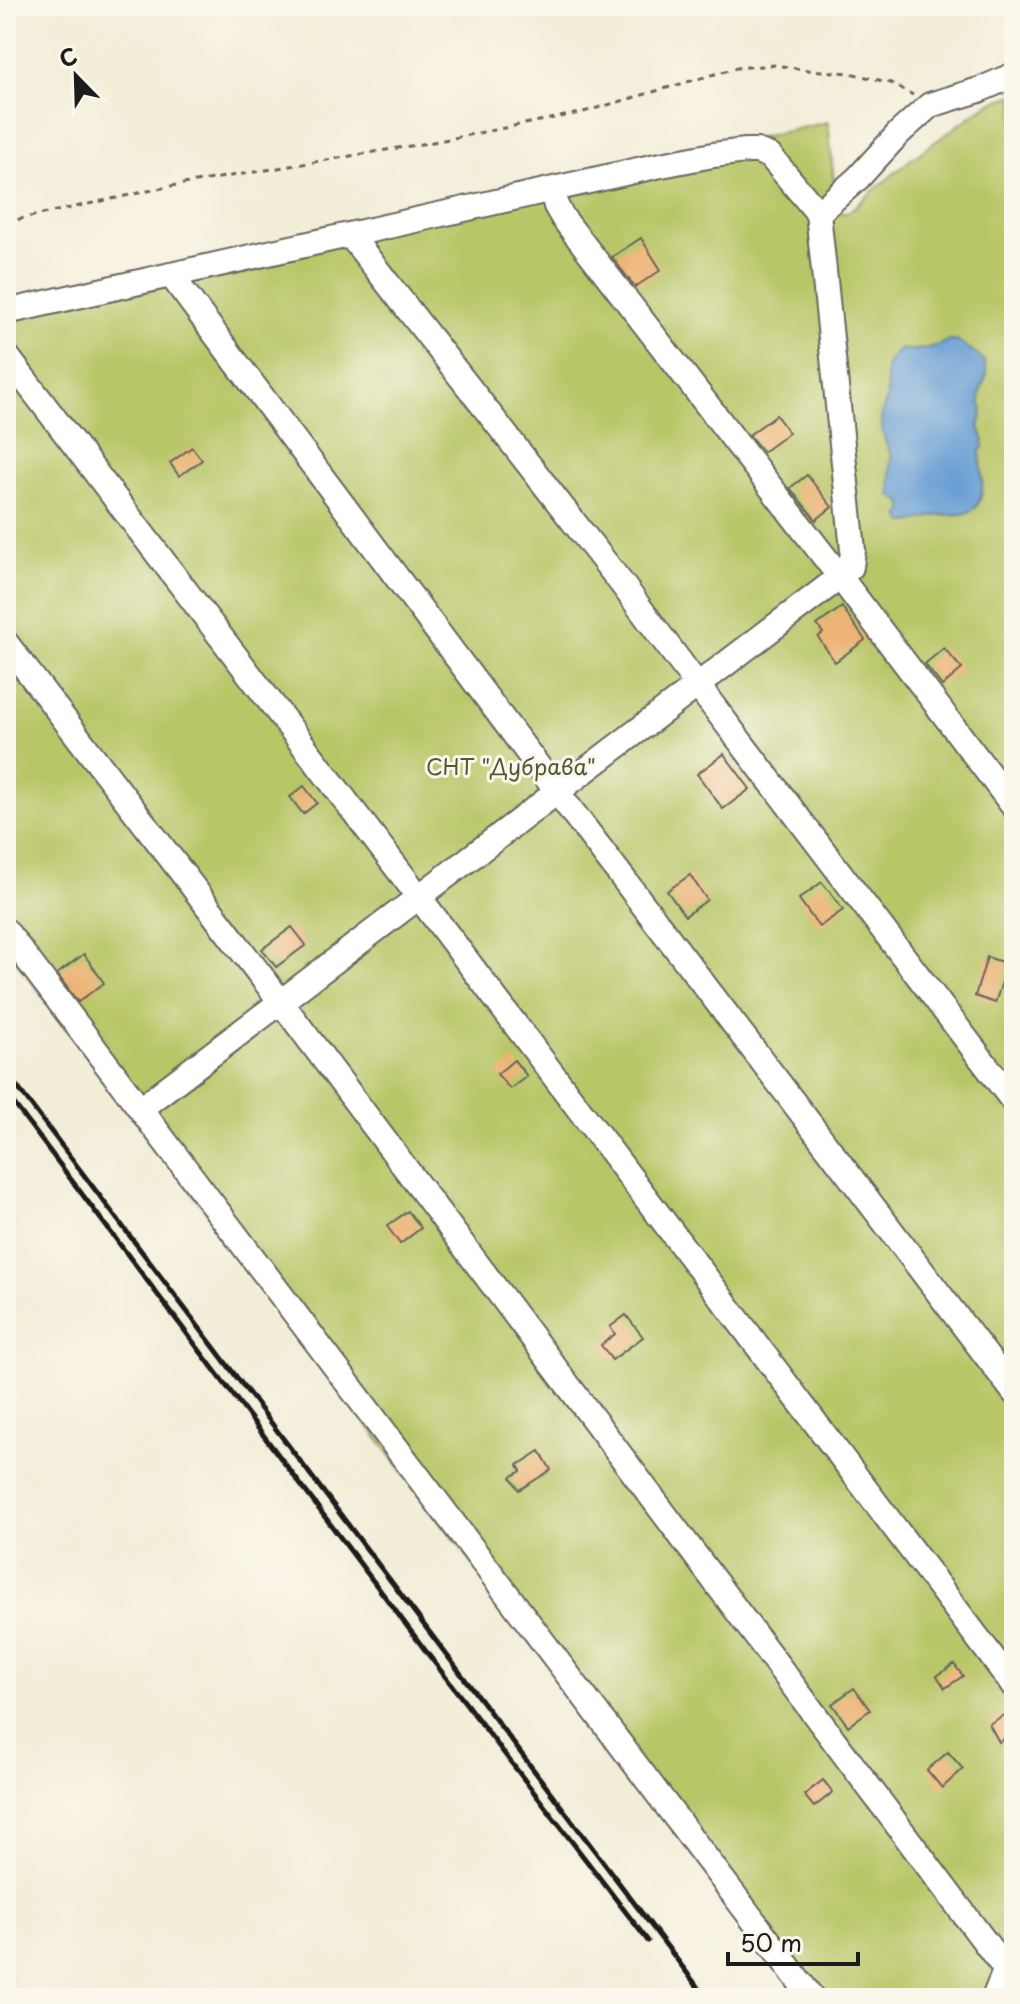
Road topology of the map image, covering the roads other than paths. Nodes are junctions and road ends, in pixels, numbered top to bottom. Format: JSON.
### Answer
{"nodes":[{"id":1,"x":1014,"y":75,"type":"edge"},
{"id":2,"x":552,"y":190,"type":"junction"},
{"id":3,"x":818,"y":213,"type":"junction"},
{"id":4,"x":350,"y":235,"type":"junction"},
{"id":5,"x":171,"y":275,"type":"junction"},
{"id":6,"x":6,"y":312,"type":"edge"},
{"id":7,"x":6,"y":355,"type":"edge"},
{"id":8,"x":840,"y":577,"type":"junction"},
{"id":9,"x":6,"y":643,"type":"edge"},
{"id":10,"x":698,"y":686,"type":"junction"},
{"id":11,"x":558,"y":793,"type":"junction"},
{"id":12,"x":1014,"y":807,"type":"edge"},
{"id":13,"x":419,"y":897,"type":"junction"},
{"id":14,"x":6,"y":931,"type":"edge"},
{"id":15,"x":281,"y":1002,"type":"junction"},
{"id":16,"x":1014,"y":1102,"type":"edge"},
{"id":17,"x":141,"y":1108,"type":"junction"},
{"id":18,"x":1014,"y":1392,"type":"edge"},
{"id":19,"x":1014,"y":1686,"type":"edge"},
{"id":20,"x":1010,"y":1959,"type":"edge"},
{"id":21,"x":812,"y":1998,"type":"edge"},
{"id":22,"x":994,"y":1998,"type":"edge"}],
"edges":[{"from":1,"to":3,"type":"street"},
{"from":2,"to":3,"type":"street"},
{"from":2,"to":4,"type":"street"},
{"from":2,"to":8,"type":"street"},
{"from":3,"to":8,"type":"street"},
{"from":4,"to":5,"type":"street"},
{"from":4,"to":10,"type":"street"},
{"from":5,"to":6,"type":"street"},
{"from":5,"to":11,"type":"street"},
{"from":7,"to":13,"type":"street"},
{"from":8,"to":10,"type":"street"},
{"from":8,"to":12,"type":"street"},
{"from":9,"to":15,"type":"street"},
{"from":10,"to":11,"type":"street"},
{"from":10,"to":16,"type":"street"},
{"from":11,"to":13,"type":"street"},
{"from":11,"to":18,"type":"street"},
{"from":13,"to":15,"type":"street"},
{"from":13,"to":19,"type":"street"},
{"from":14,"to":17,"type":"street"},
{"from":15,"to":17,"type":"street"},
{"from":15,"to":20,"type":"street"},
{"from":17,"to":21,"type":"street"},
{"from":20,"to":22,"type":"street"}]}
